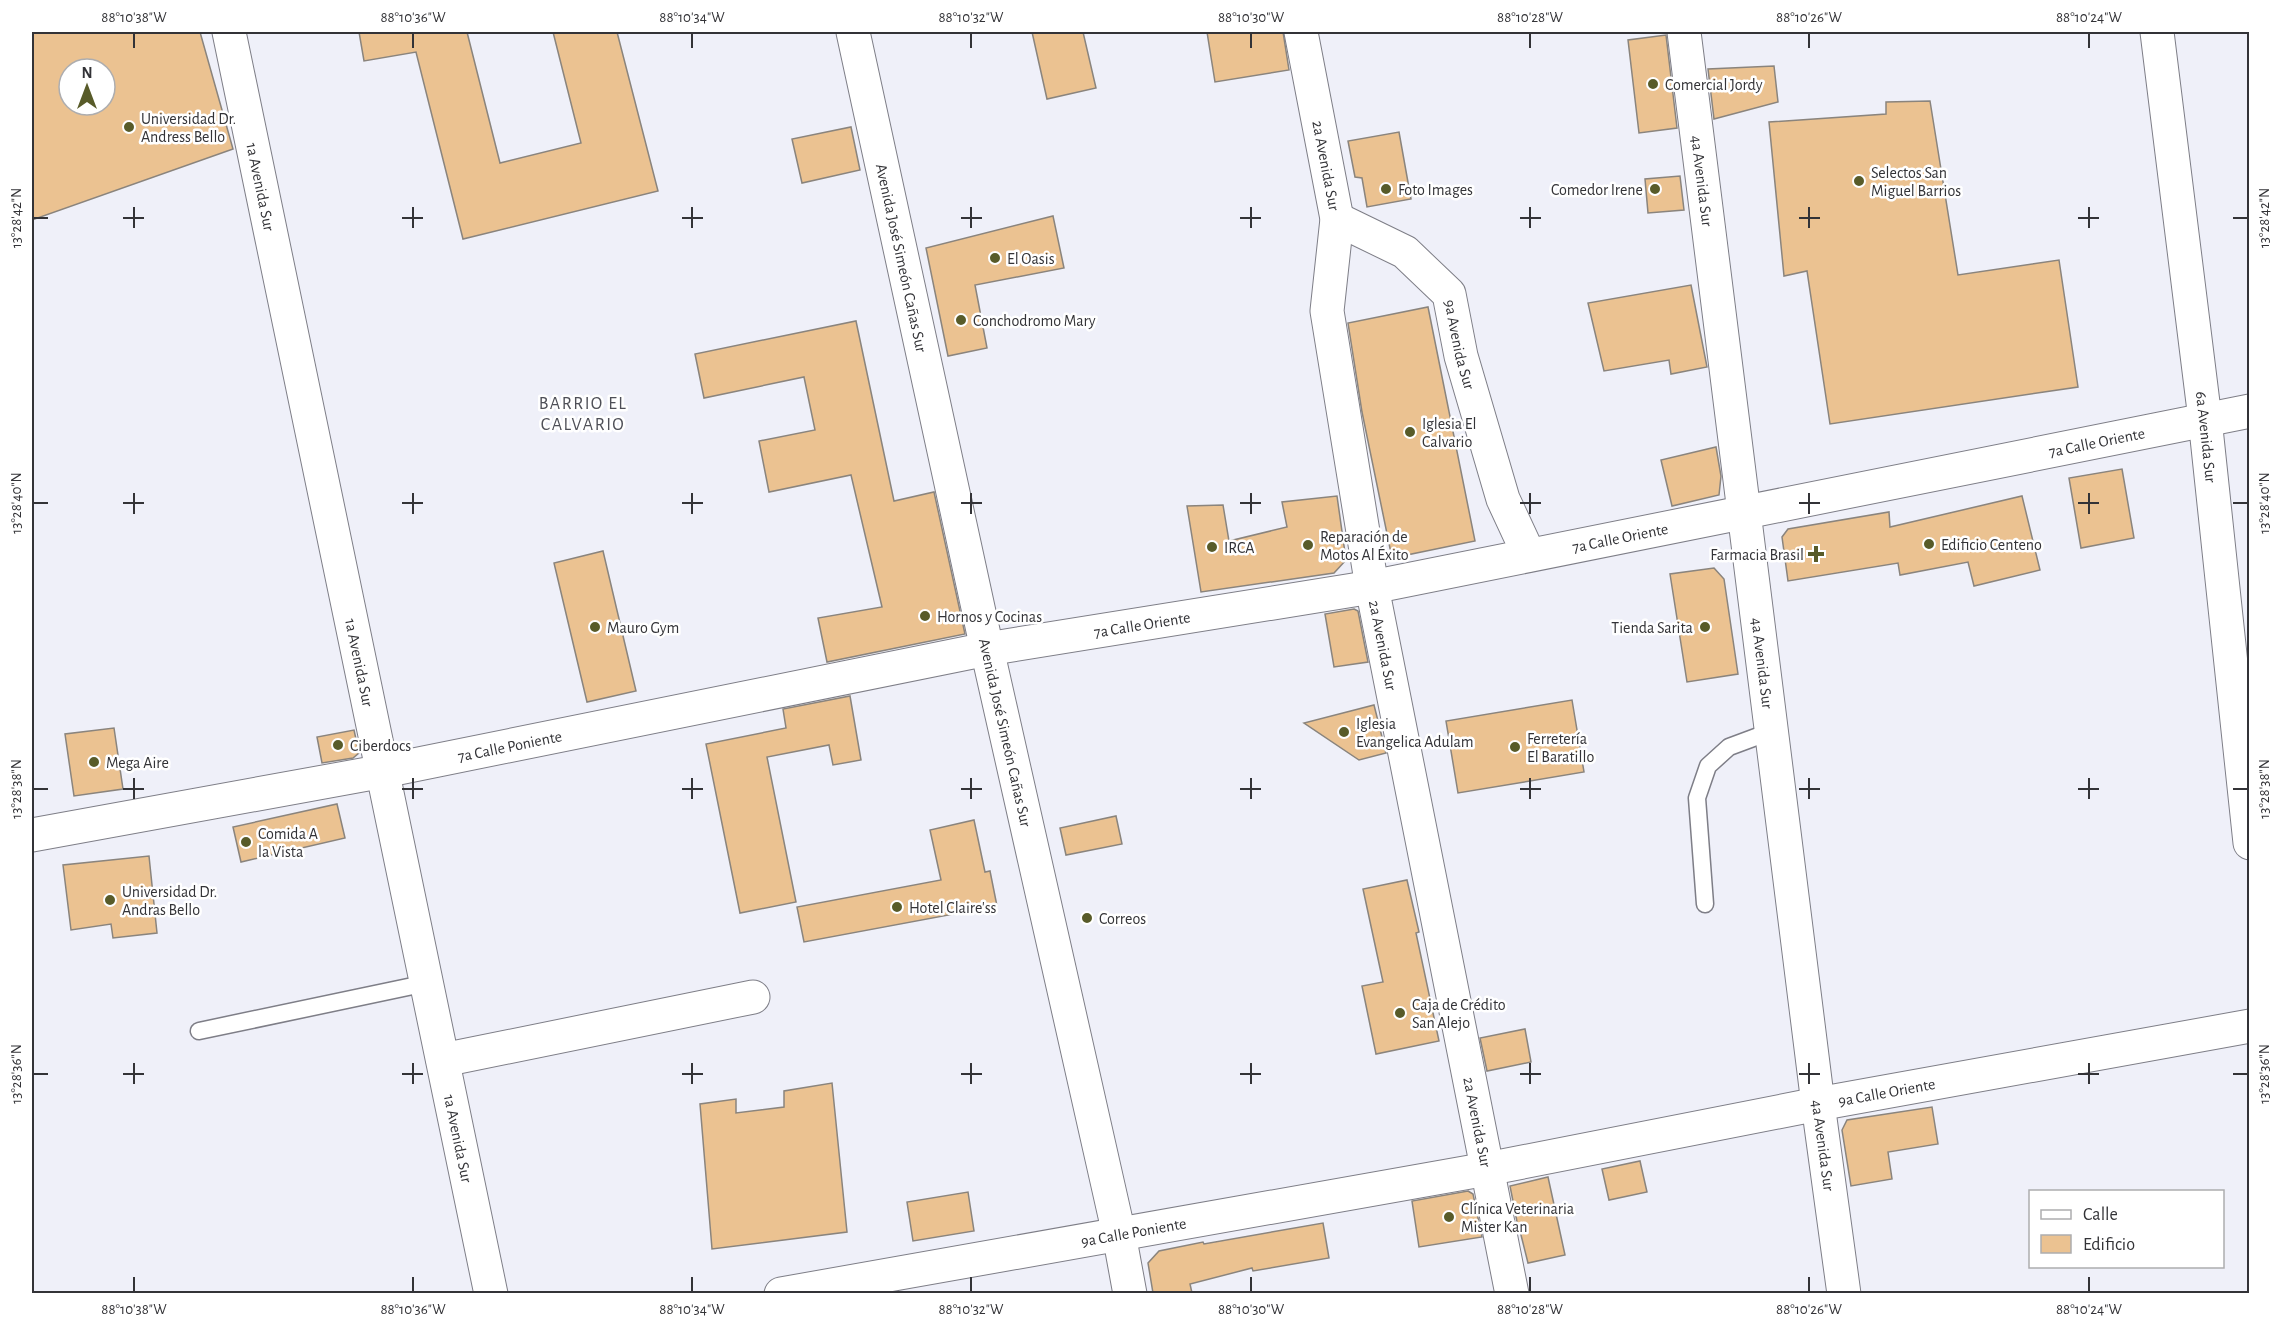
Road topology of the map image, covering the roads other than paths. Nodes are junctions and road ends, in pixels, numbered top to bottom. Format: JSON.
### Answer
{"nodes":[{"id":1,"x":229,"y":32,"type":"edge"},
{"id":2,"x":853,"y":32,"type":"edge"},
{"id":3,"x":1300,"y":32,"type":"edge"},
{"id":4,"x":1684,"y":32,"type":"edge"},
{"id":5,"x":2157,"y":32,"type":"edge"},
{"id":6,"x":1337,"y":219,"type":"junction"},
{"id":7,"x":2250,"y":411,"type":"edge"},
{"id":8,"x":2205,"y":419,"type":"junction"},
{"id":9,"x":1744,"y":512,"type":"junction"},
{"id":10,"x":1529,"y":555,"type":"junction"},
{"id":11,"x":1372,"y":587,"type":"junction"},
{"id":12,"x":987,"y":649,"type":"junction"},
{"id":13,"x":1772,"y":731,"type":"junction"},
{"id":14,"x":384,"y":771,"type":"junction"},
{"id":15,"x":32,"y":835,"type":"edge"},
{"id":16,"x":2250,"y":843,"type":"edge"},
{"id":17,"x":1705,"y":904,"type":"dead end"},
{"id":18,"x":427,"y":983,"type":"junction"},
{"id":19,"x":753,"y":997,"type":"dead end"},
{"id":20,"x":2250,"y":1026,"type":"edge"},
{"id":21,"x":199,"y":1031,"type":"dead end"},
{"id":22,"x":443,"y":1060,"type":"junction"},
{"id":23,"x":1818,"y":1104,"type":"junction"},
{"id":24,"x":1488,"y":1169,"type":"junction"},
{"id":25,"x":1119,"y":1234,"type":"junction"},
{"id":26,"x":491,"y":1293,"type":"edge"},
{"id":27,"x":781,"y":1293,"type":"edge"},
{"id":28,"x":1130,"y":1293,"type":"edge"},
{"id":29,"x":1512,"y":1293,"type":"edge"},
{"id":30,"x":1844,"y":1293,"type":"edge"}],
"edges":[{"from":1,"to":14,"type":"street","name":"1a Avenida Sur"},
{"from":2,"to":12,"type":"street","name":"Avenida José Simeón Cañas Sur"},
{"from":3,"to":6,"type":"street","name":"2a Avenida Sur"},
{"from":4,"to":9,"type":"street","name":"4a Avenida Sur"},
{"from":5,"to":8,"type":"street","name":"6a Avenida Sur"},
{"from":6,"to":10,"type":"street","name":"9a Avenida Sur"},
{"from":6,"to":11,"type":"street","name":"2a Avenida Sur"},
{"from":7,"to":8,"type":"street","name":"7a Calle Oriente"},
{"from":8,"to":9,"type":"street","name":"7a Calle Oriente"},
{"from":8,"to":16,"type":"street","name":"6a Avenida Sur"},
{"from":9,"to":10,"type":"street","name":"7a Calle Oriente"},
{"from":9,"to":13,"type":"street","name":"4a Avenida Sur"},
{"from":10,"to":11,"type":"street","name":"7a Calle Oriente"},
{"from":11,"to":12,"type":"street","name":"7a Calle Oriente"},
{"from":11,"to":24,"type":"street","name":"2a Avenida Sur"},
{"from":12,"to":14,"type":"street","name":"7a Calle Poniente"},
{"from":12,"to":25,"type":"street","name":"Avenida José Simeón Cañas Sur"},
{"from":13,"to":17,"type":"lane"},
{"from":13,"to":23,"type":"street","name":"4a Avenida Sur"},
{"from":14,"to":15,"type":"street","name":"7a Calle Poniente"},
{"from":14,"to":18,"type":"street","name":"1a Avenida Sur"},
{"from":18,"to":21,"type":"lane"},
{"from":18,"to":22,"type":"street","name":"1a Avenida Sur"},
{"from":19,"to":22,"type":"street"},
{"from":20,"to":23,"type":"street","name":"9a Calle Oriente"},
{"from":22,"to":26,"type":"street","name":"1a Avenida Sur"},
{"from":23,"to":24,"type":"street","name":"9a Calle Oriente"},
{"from":23,"to":30,"type":"street","name":"4a Avenida Sur"},
{"from":24,"to":25,"type":"street","name":"9a Calle Poniente"},
{"from":24,"to":29,"type":"street","name":"2a Avenida Sur"},
{"from":25,"to":27,"type":"street","name":"9a Calle Poniente"},
{"from":25,"to":28,"type":"street","name":"Avenida José Simeón Cañas Sur"}]}
